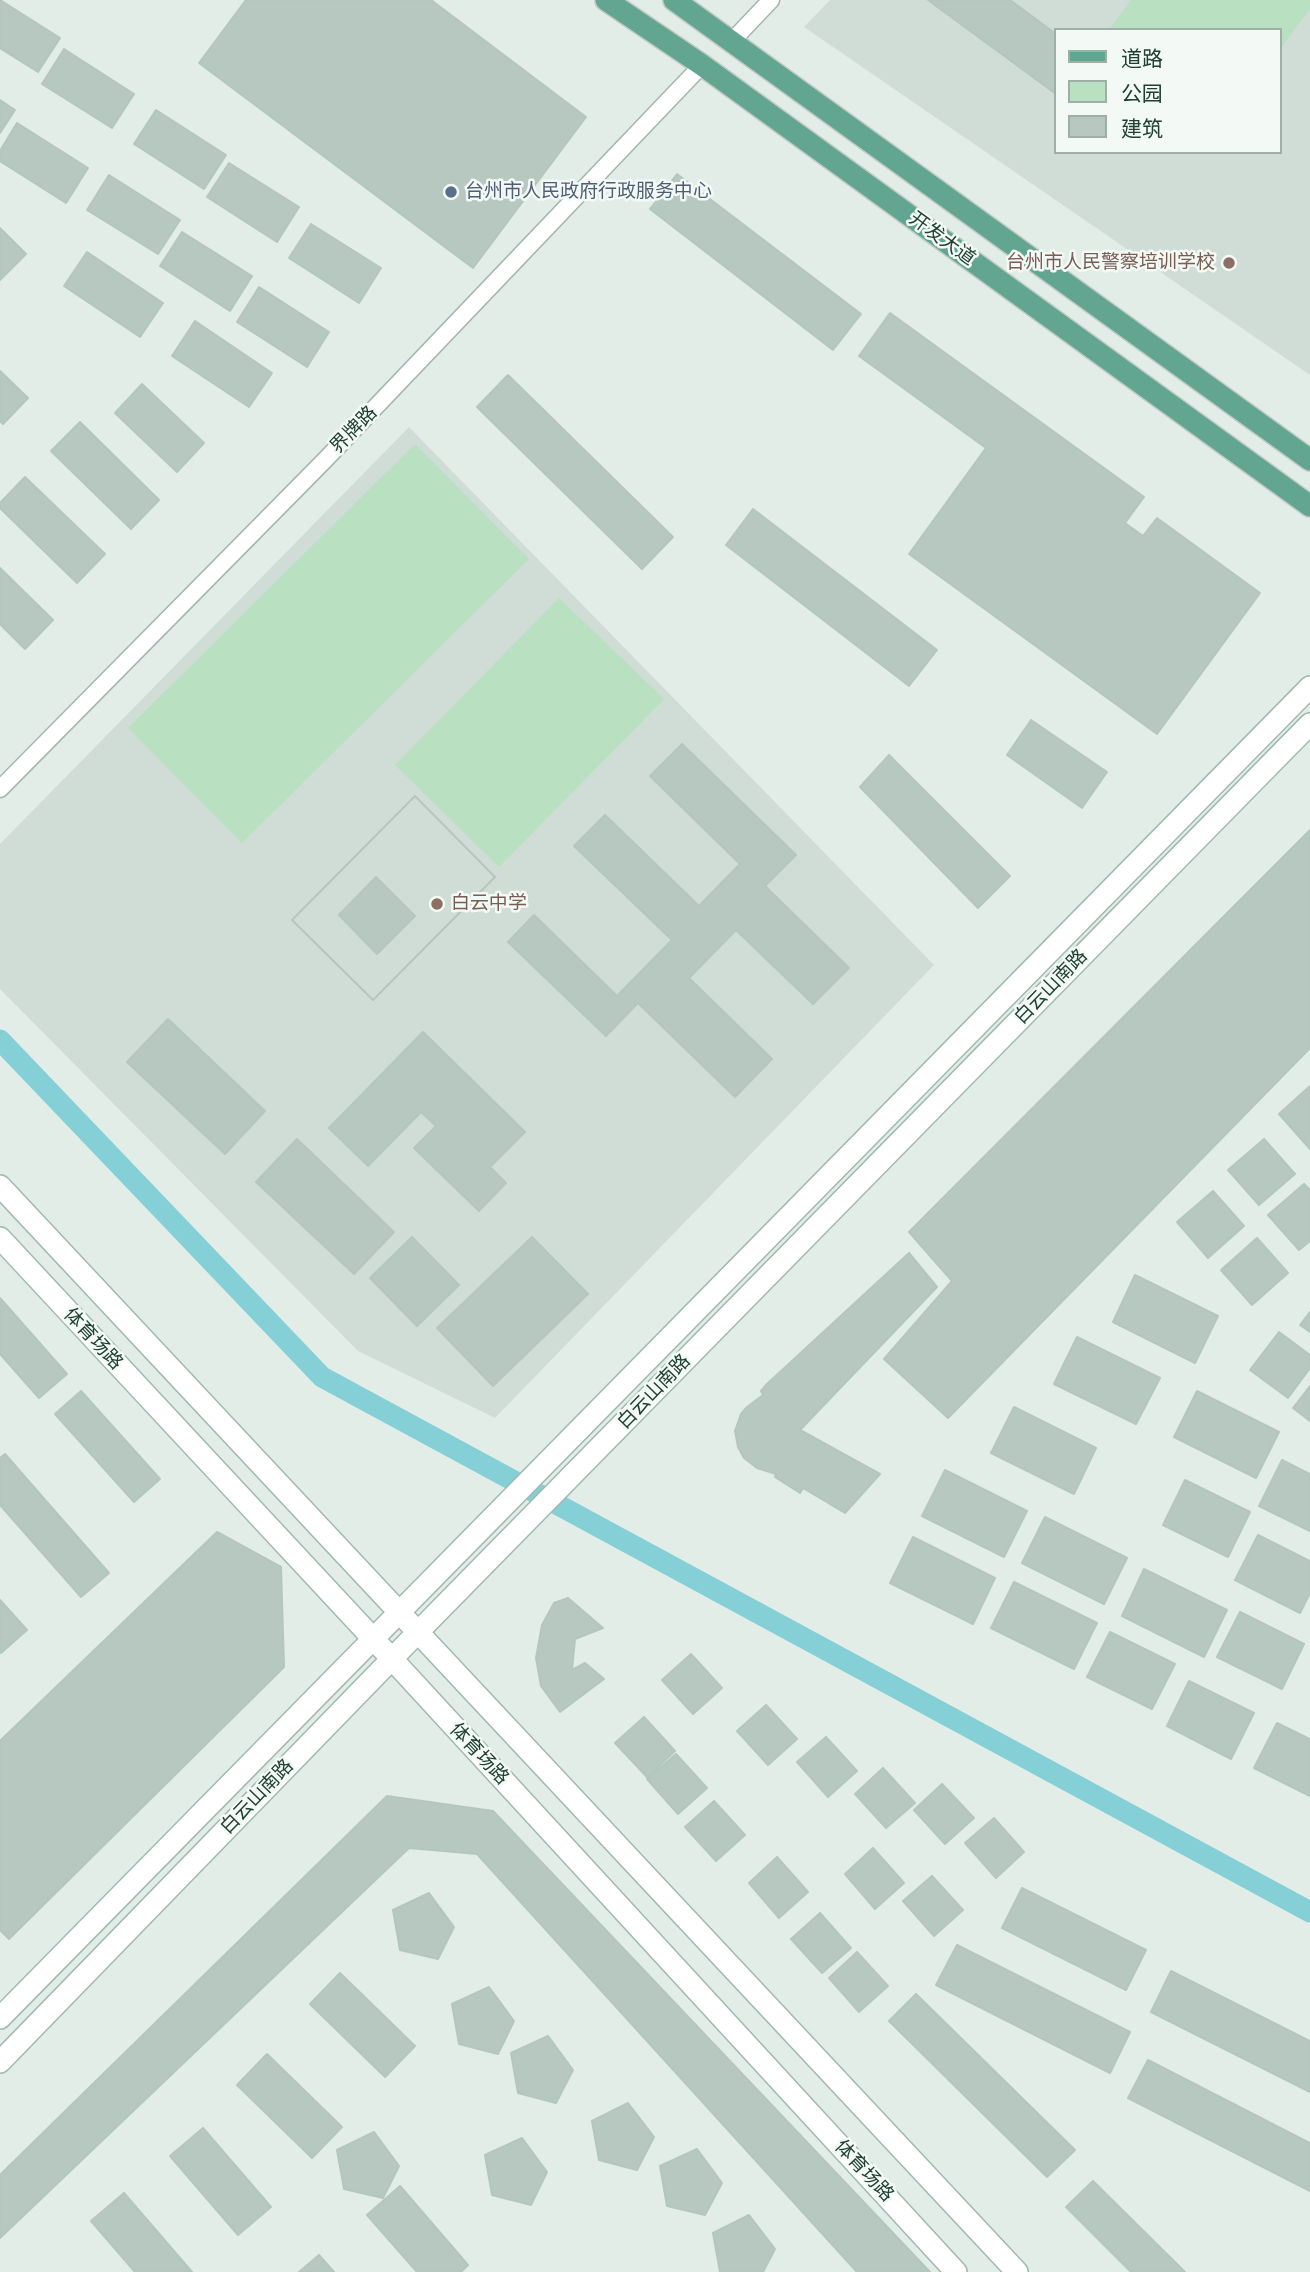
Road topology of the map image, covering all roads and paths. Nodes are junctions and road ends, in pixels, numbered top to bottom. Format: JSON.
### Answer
{"nodes":[{"id":1,"x":606,"y":0,"type":"edge"},
{"id":2,"x":674,"y":0,"type":"edge"},
{"id":3,"x":771,"y":0,"type":"edge"},
{"id":4,"x":732,"y":41,"type":"junction"},
{"id":5,"x":702,"y":65,"type":"junction"},
{"id":6,"x":1310,"y":460,"type":"edge"},
{"id":7,"x":1310,"y":506,"type":"edge"},
{"id":8,"x":1310,"y":687,"type":"edge"},
{"id":9,"x":1310,"y":724,"type":"edge"},
{"id":10,"x":0,"y":789,"type":"edge"},
{"id":11,"x":0,"y":1186,"type":"edge"},
{"id":12,"x":0,"y":1238,"type":"edge"},
{"id":13,"x":399,"y":1613,"type":"junction"},
{"id":14,"x":418,"y":1632,"type":"junction"},
{"id":15,"x":372,"y":1639,"type":"junction"},
{"id":16,"x":392,"y":1659,"type":"junction"},
{"id":17,"x":0,"y":2018,"type":"edge"},
{"id":18,"x":0,"y":2062,"type":"edge"},
{"id":19,"x":956,"y":2272,"type":"edge"},
{"id":20,"x":1017,"y":2272,"type":"edge"}],
"edges":[{"from":1,"to":5,"type":"main road","name":"开发大道"},
{"from":2,"to":4,"type":"main road","name":"开发大道"},
{"from":3,"to":4,"type":"street"},
{"from":4,"to":6,"type":"main road","name":"开发大道"},
{"from":5,"to":7,"type":"main road","name":"开发大道"},
{"from":5,"to":10,"type":"street","name":"界牌路"},
{"from":8,"to":13,"type":"main road","name":"白云山南路"},
{"from":9,"to":14,"type":"main road","name":"白云山南路"},
{"from":11,"to":13,"type":"main road","name":"体育场路"},
{"from":12,"to":15,"type":"main road","name":"体育场路"},
{"from":13,"to":14,"type":"main road","name":"体育场路"},
{"from":13,"to":15,"type":"main road","name":"白云山南路"},
{"from":14,"to":16,"type":"main road","name":"白云山南路"},
{"from":14,"to":20,"type":"main road","name":"体育场路"},
{"from":15,"to":16,"type":"main road","name":"体育场路"},
{"from":15,"to":17,"type":"main road","name":"白云山南路"},
{"from":16,"to":18,"type":"main road","name":"白云山南路"},
{"from":16,"to":19,"type":"main road","name":"体育场路"}]}
